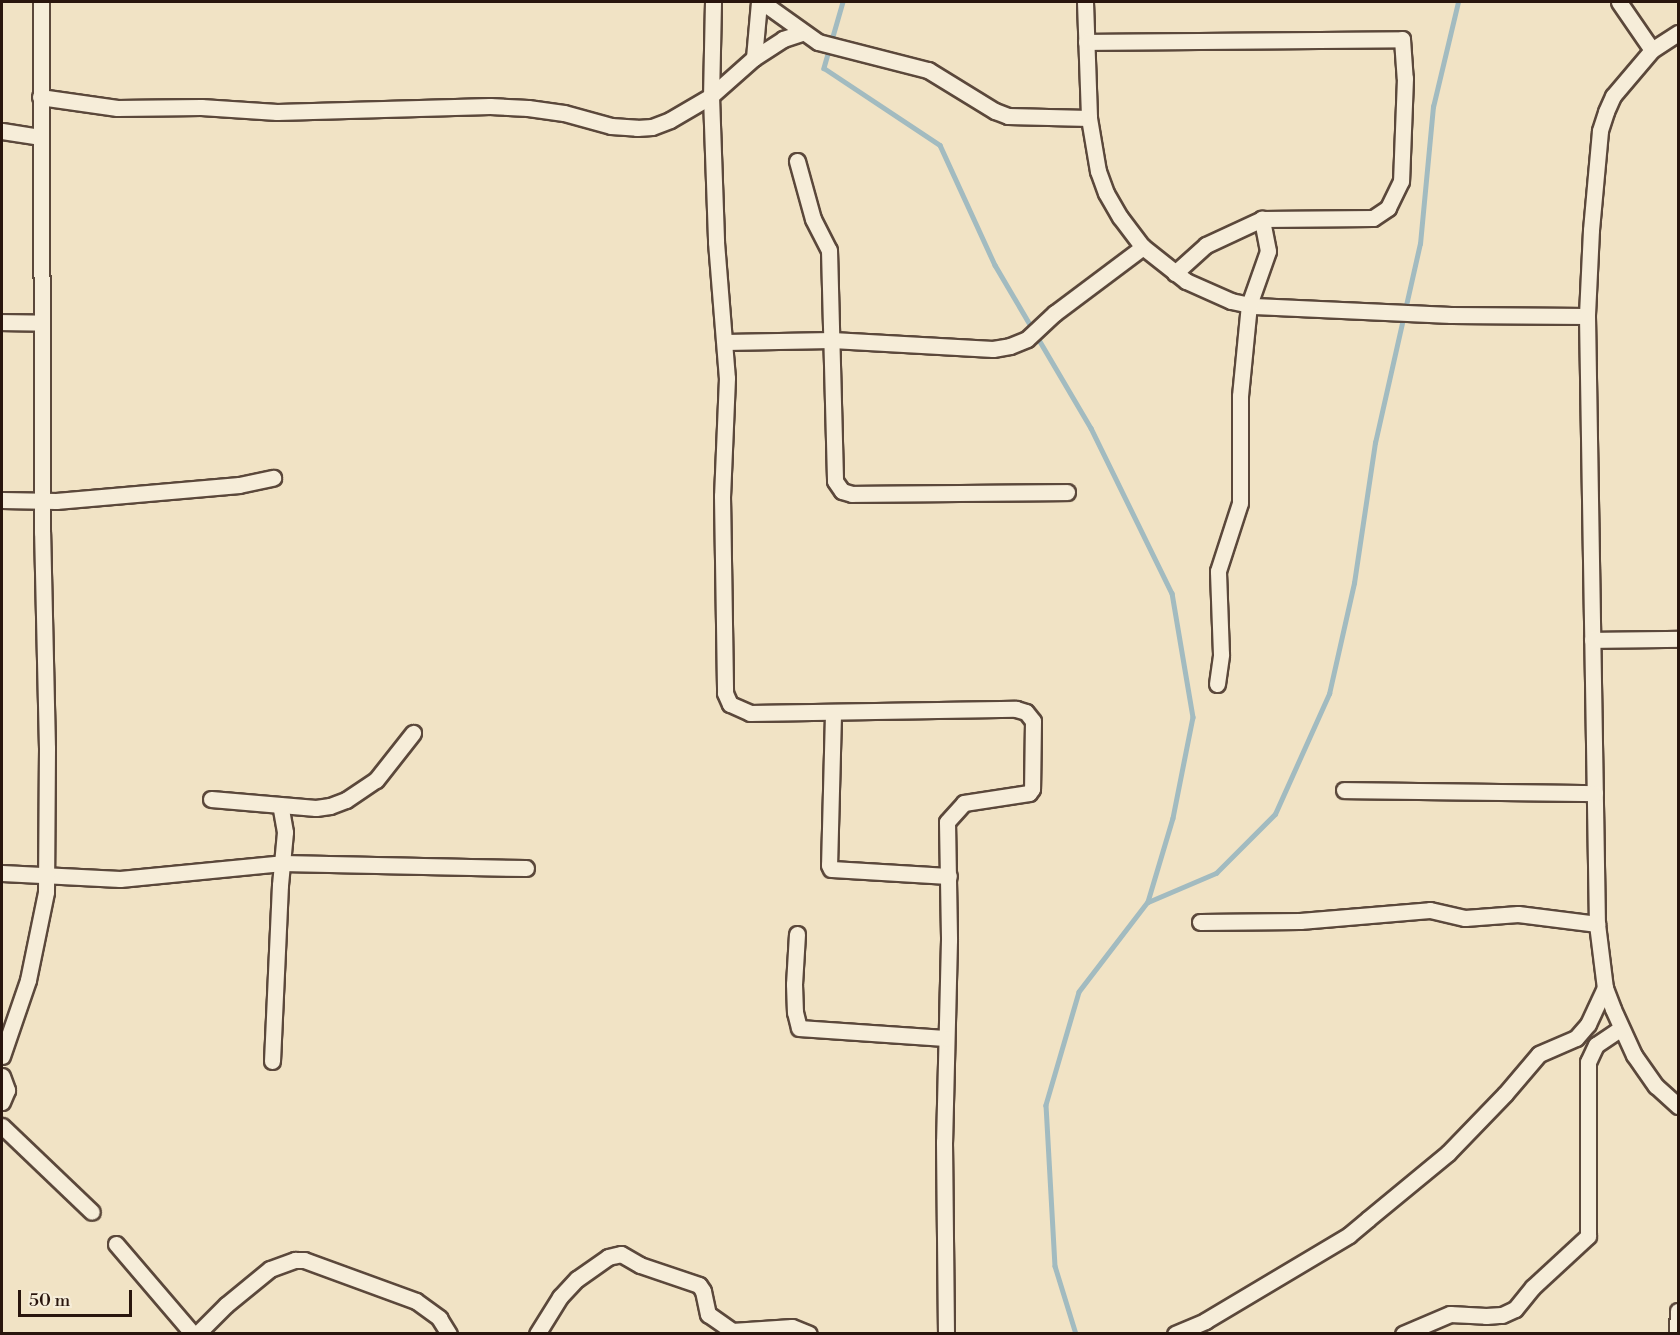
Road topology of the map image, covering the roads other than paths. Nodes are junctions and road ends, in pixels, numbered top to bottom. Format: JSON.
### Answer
{"nodes":[{"id":1,"x":40,"y":2,"type":"edge"},
{"id":2,"x":713,"y":2,"type":"edge"},
{"id":3,"x":761,"y":2,"type":"edge"},
{"id":4,"x":1085,"y":2,"type":"edge"},
{"id":5,"x":1619,"y":2,"type":"edge"},
{"id":6,"x":802,"y":33,"type":"junction"},
{"id":7,"x":1678,"y":33,"type":"edge"},
{"id":8,"x":1086,"y":42,"type":"junction"},
{"id":9,"x":1652,"y":50,"type":"junction"},
{"id":10,"x":754,"y":58,"type":"junction"},
{"id":11,"x":711,"y":96,"type":"junction"},
{"id":12,"x":40,"y":97,"type":"junction"},
{"id":13,"x":1089,"y":118,"type":"junction"},
{"id":14,"x":2,"y":131,"type":"edge"},
{"id":15,"x":40,"y":136,"type":"junction"},
{"id":16,"x":797,"y":160,"type":"dead end"},
{"id":17,"x":1262,"y":219,"type":"junction"},
{"id":18,"x":1143,"y":247,"type":"junction"},
{"id":19,"x":1175,"y":273,"type":"junction"},
{"id":20,"x":1249,"y":305,"type":"junction"},
{"id":21,"x":1587,"y":315,"type":"junction"},
{"id":22,"x":2,"y":322,"type":"edge"},
{"id":23,"x":41,"y":323,"type":"junction"},
{"id":24,"x":832,"y":340,"type":"junction"},
{"id":25,"x":725,"y":342,"type":"junction"},
{"id":26,"x":273,"y":478,"type":"dead end"},
{"id":27,"x":1066,"y":492,"type":"dead end"},
{"id":28,"x":2,"y":500,"type":"edge"},
{"id":29,"x":42,"y":500,"type":"junction"},
{"id":30,"x":1678,"y":639,"type":"edge"},
{"id":31,"x":1592,"y":640,"type":"junction"},
{"id":32,"x":1217,"y":684,"type":"dead end"},
{"id":33,"x":833,"y":714,"type":"junction"},
{"id":34,"x":412,"y":733,"type":"dead end"},
{"id":35,"x":1344,"y":790,"type":"dead end"},
{"id":36,"x":1595,"y":793,"type":"junction"},
{"id":37,"x":211,"y":799,"type":"dead end"},
{"id":38,"x":280,"y":805,"type":"junction"},
{"id":39,"x":282,"y":863,"type":"junction"},
{"id":40,"x":526,"y":868,"type":"dead end"},
{"id":41,"x":2,"y":873,"type":"edge"},
{"id":42,"x":46,"y":875,"type":"junction"},
{"id":43,"x":949,"y":876,"type":"junction"},
{"id":44,"x":1200,"y":922,"type":"dead end"},
{"id":45,"x":1597,"y":924,"type":"junction"},
{"id":46,"x":797,"y":934,"type":"dead end"},
{"id":47,"x":1605,"y":988,"type":"junction"},
{"id":48,"x":1622,"y":1028,"type":"junction"},
{"id":49,"x":945,"y":1038,"type":"junction"},
{"id":50,"x":2,"y":1056,"type":"edge"},
{"id":51,"x":272,"y":1061,"type":"dead end"},
{"id":52,"x":2,"y":1076,"type":"edge"},
{"id":53,"x":2,"y":1102,"type":"edge"},
{"id":54,"x":1678,"y":1106,"type":"edge"},
{"id":55,"x":2,"y":1126,"type":"edge"},
{"id":56,"x":92,"y":1212,"type":"dead end"},
{"id":57,"x":116,"y":1244,"type":"dead end"},
{"id":58,"x":577,"y":1279,"type":"junction"},
{"id":59,"x":1678,"y":1311,"type":"edge"},
{"id":60,"x":732,"y":1332,"type":"edge"},
{"id":61,"x":195,"y":1334,"type":"edge"},
{"id":62,"x":449,"y":1334,"type":"edge"},
{"id":63,"x":537,"y":1334,"type":"edge"},
{"id":64,"x":544,"y":1334,"type":"edge"},
{"id":65,"x":809,"y":1334,"type":"edge"},
{"id":66,"x":946,"y":1334,"type":"edge"},
{"id":67,"x":1175,"y":1334,"type":"edge"},
{"id":68,"x":1403,"y":1334,"type":"edge"},
{"id":69,"x":1677,"y":1334,"type":"edge"}],
"edges":[{"from":1,"to":12,"type":"street"},
{"from":2,"to":11,"type":"street"},
{"from":3,"to":6,"type":"street"},
{"from":3,"to":10,"type":"street"},
{"from":4,"to":8,"type":"street"},
{"from":5,"to":9,"type":"street"},
{"from":6,"to":10,"type":"street"},
{"from":6,"to":13,"type":"street"},
{"from":7,"to":9,"type":"street"},
{"from":8,"to":13,"type":"street"},
{"from":8,"to":17,"type":"street"},
{"from":9,"to":21,"type":"street"},
{"from":10,"to":11,"type":"street"},
{"from":11,"to":12,"type":"street"},
{"from":11,"to":25,"type":"street"},
{"from":12,"to":15,"type":"street"},
{"from":13,"to":18,"type":"street"},
{"from":14,"to":15,"type":"street"},
{"from":15,"to":23,"type":"street"},
{"from":16,"to":24,"type":"street"},
{"from":17,"to":19,"type":"street"},
{"from":17,"to":20,"type":"street"},
{"from":18,"to":19,"type":"street"},
{"from":18,"to":24,"type":"street"},
{"from":19,"to":20,"type":"street"},
{"from":20,"to":21,"type":"street"},
{"from":20,"to":32,"type":"street"},
{"from":21,"to":31,"type":"street"},
{"from":22,"to":23,"type":"street"},
{"from":23,"to":29,"type":"street"},
{"from":24,"to":25,"type":"street"},
{"from":24,"to":27,"type":"street"},
{"from":25,"to":33,"type":"street"},
{"from":26,"to":29,"type":"street"},
{"from":28,"to":29,"type":"street"},
{"from":29,"to":42,"type":"street"},
{"from":30,"to":31,"type":"street"},
{"from":31,"to":36,"type":"street"},
{"from":33,"to":43,"type":"street"},
{"from":33,"to":43,"type":"street"},
{"from":34,"to":38,"type":"street"},
{"from":35,"to":36,"type":"street"},
{"from":36,"to":45,"type":"street"},
{"from":37,"to":38,"type":"street"},
{"from":38,"to":39,"type":"street"},
{"from":39,"to":40,"type":"street"},
{"from":39,"to":42,"type":"street"},
{"from":39,"to":51,"type":"street"},
{"from":41,"to":42,"type":"street"},
{"from":42,"to":50,"type":"street"},
{"from":43,"to":49,"type":"street"},
{"from":44,"to":45,"type":"street"},
{"from":45,"to":47,"type":"street"},
{"from":46,"to":49,"type":"street"},
{"from":47,"to":48,"type":"street"},
{"from":47,"to":67,"type":"street"},
{"from":48,"to":54,"type":"street"},
{"from":48,"to":68,"type":"street"},
{"from":49,"to":66,"type":"street"},
{"from":52,"to":53,"type":"street"},
{"from":55,"to":56,"type":"street"},
{"from":57,"to":61,"type":"street"},
{"from":58,"to":60,"type":"street"},
{"from":58,"to":63,"type":"street"},
{"from":58,"to":64,"type":"street"},
{"from":59,"to":69,"type":"street"},
{"from":60,"to":65,"type":"street"},
{"from":61,"to":62,"type":"street"}]}
